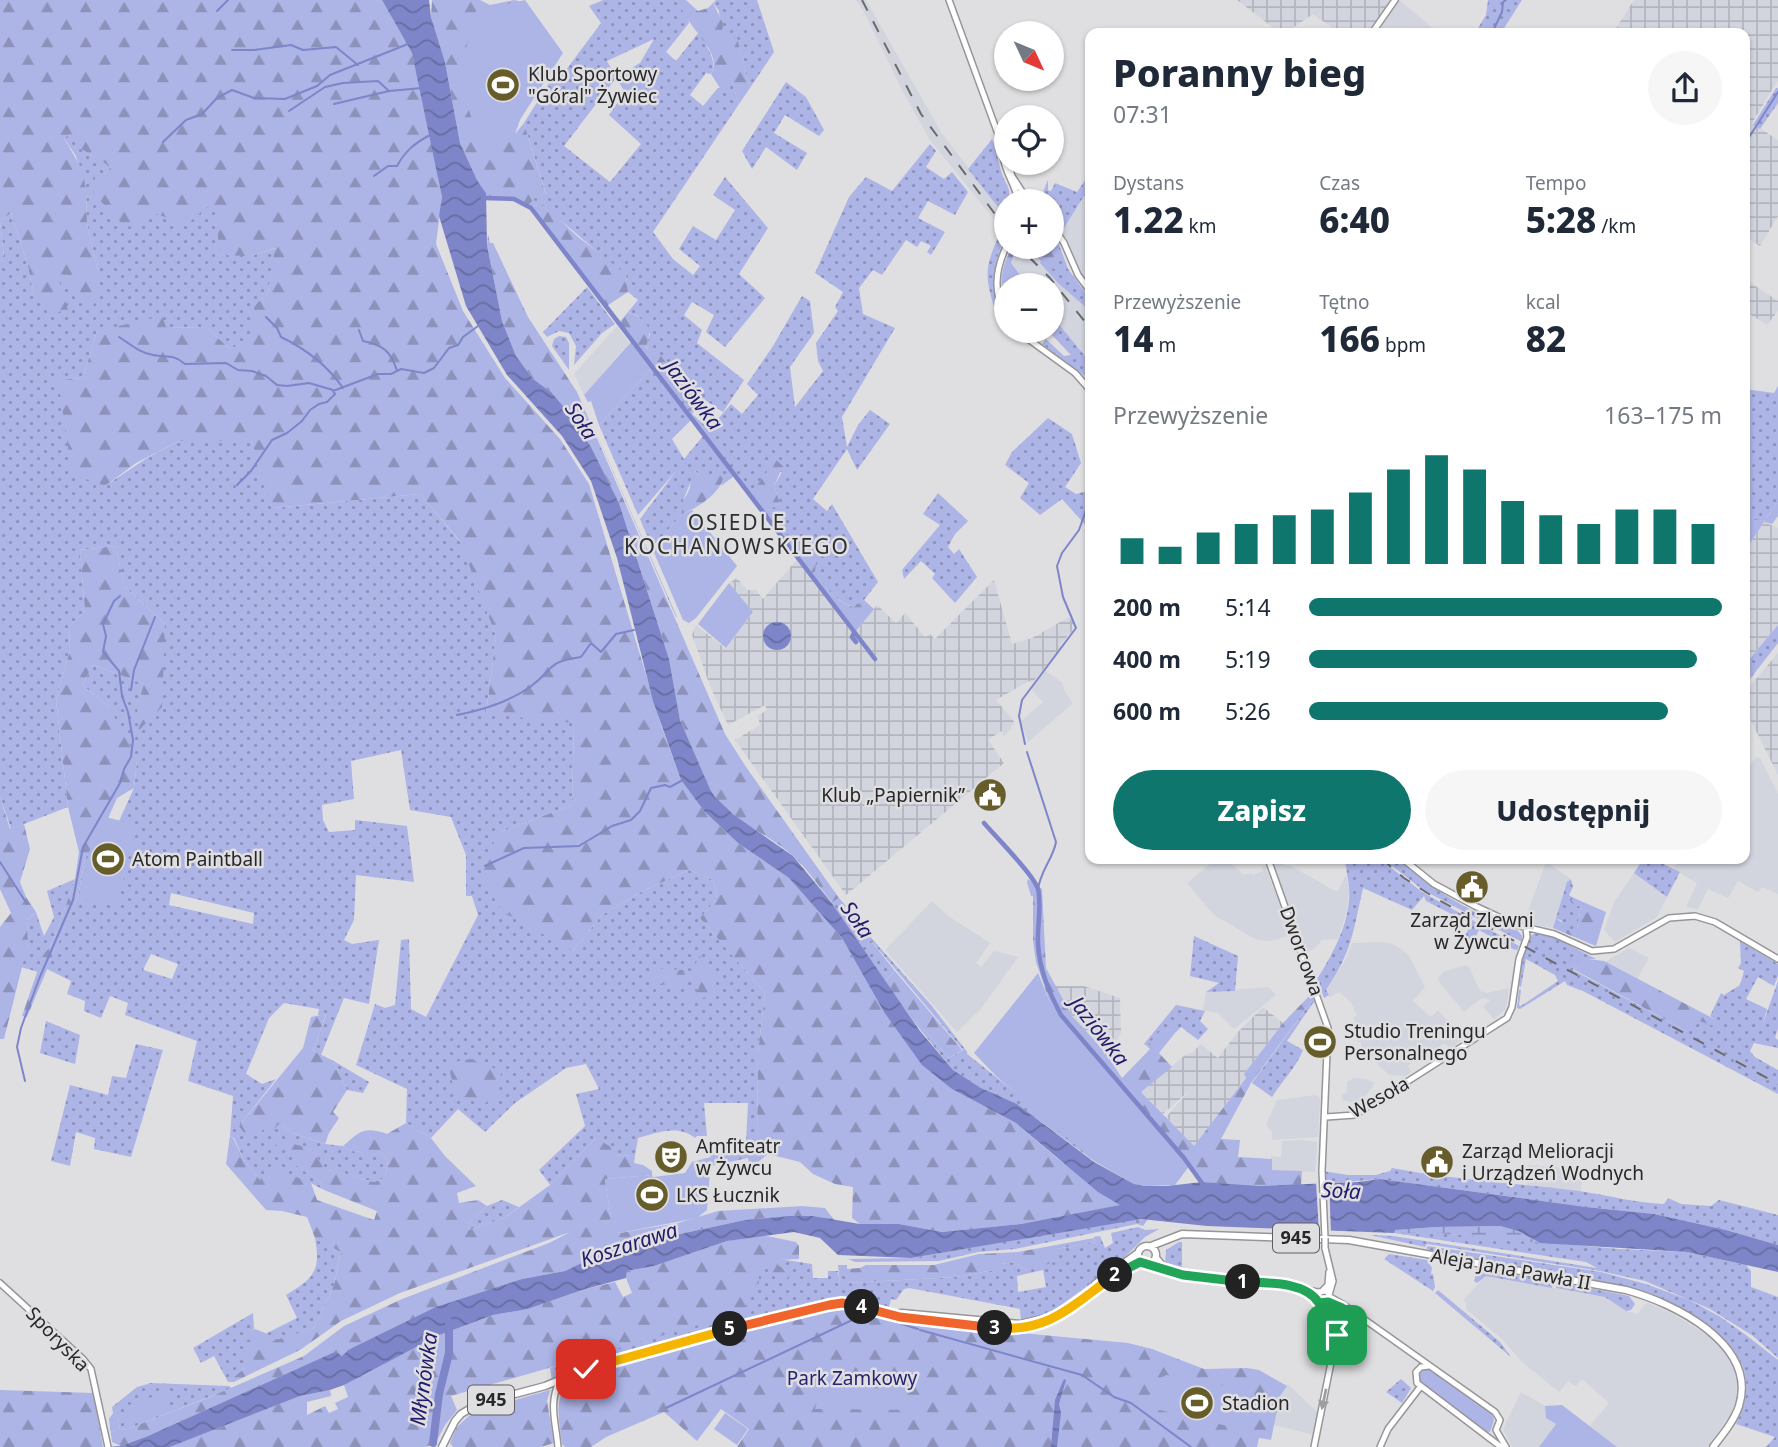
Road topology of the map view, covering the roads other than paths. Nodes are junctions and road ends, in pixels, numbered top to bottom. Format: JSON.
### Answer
{"nodes":[{"id":1,"x":949,"y":0,"type":"edge"},
{"id":2,"x":1395,"y":0,"type":"edge"},
{"id":3,"x":1375,"y":28,"type":"edge"},
{"id":4,"x":994,"y":122,"type":"edge"},
{"id":5,"x":1064,"y":245,"type":"edge"},
{"id":6,"x":1085,"y":284,"type":"edge"},
{"id":7,"x":1034,"y":343,"type":"edge"},
{"id":8,"x":1085,"y":384,"type":"edge"},
{"id":9,"x":1270,"y":864,"type":"edge"},
{"id":10,"x":1408,"y":864,"type":"edge"},
{"id":11,"x":1526,"y":928,"type":"junction"},
{"id":12,"x":1778,"y":959,"type":"edge"},
{"id":13,"x":1326,"y":1117,"type":"junction"},
{"id":14,"x":1138,"y":1252,"type":"junction"},
{"id":15,"x":1154,"y":1252,"type":"junction"},
{"id":16,"x":1140,"y":1262,"type":"junction"},
{"id":17,"x":1150,"y":1264,"type":"junction"},
{"id":18,"x":1329,"y":1269,"type":"junction"},
{"id":19,"x":1169,"y":1272,"type":"junction"},
{"id":20,"x":0,"y":1283,"type":"edge"},
{"id":21,"x":1319,"y":1293,"type":"junction"},
{"id":22,"x":1329,"y":1298,"type":"junction"},
{"id":23,"x":1342,"y":1308,"type":"junction"},
{"id":24,"x":1351,"y":1310,"type":"junction"},
{"id":25,"x":1053,"y":1317,"type":"junction"},
{"id":26,"x":1410,"y":1352,"type":"junction"},
{"id":27,"x":1429,"y":1366,"type":"junction"},
{"id":28,"x":1421,"y":1367,"type":"junction"},
{"id":29,"x":560,"y":1380,"type":"junction"},
{"id":30,"x":1420,"y":1386,"type":"junction"},
{"id":31,"x":1496,"y":1430,"type":"junction"},
{"id":32,"x":1486,"y":1434,"type":"junction"},
{"id":33,"x":108,"y":1447,"type":"edge"},
{"id":34,"x":442,"y":1447,"type":"edge"},
{"id":35,"x":558,"y":1447,"type":"edge"},
{"id":36,"x":1314,"y":1447,"type":"edge"},
{"id":37,"x":1380,"y":1447,"type":"edge"},
{"id":38,"x":1503,"y":1447,"type":"edge"},
{"id":39,"x":1713,"y":1447,"type":"edge"}],
"edges":[{"from":1,"to":4,"type":"street"},
{"from":2,"to":3,"type":"street"},
{"from":5,"to":6,"type":"street"},
{"from":7,"to":8,"type":"street"},
{"from":9,"to":13,"type":"street","name":"Dworcowa"},
{"from":10,"to":11,"type":"street"},
{"from":11,"to":12,"type":"street"},
{"from":11,"to":13,"type":"street","name":"Wesoła"},
{"from":13,"to":18,"type":"street","name":"Dworcowa","bridge":true},
{"from":14,"to":15,"type":"main road","number":"945"},
{"from":14,"to":16,"type":"main road"},
{"from":14,"to":25,"type":"main road","number":"945"},
{"from":15,"to":17,"type":"main road","number":"945"},
{"from":15,"to":19,"type":"street"},
{"from":15,"to":39,"type":"main road","name":"Aleja Jana Pawła II","number":"945"},
{"from":16,"to":17,"type":"main road"},
{"from":16,"to":25,"type":"main road","number":"945"},
{"from":17,"to":19,"type":"street"},
{"from":18,"to":21,"type":"street"},
{"from":18,"to":22,"type":"street","name":"Dworcowa"},
{"from":19,"to":21,"type":"street"},
{"from":20,"to":33,"type":"street","name":"Sporyska"},
{"from":21,"to":22,"type":"street"},
{"from":21,"to":22,"type":"street"},
{"from":22,"to":23,"type":"street"},
{"from":22,"to":24,"type":"street"},
{"from":23,"to":24,"type":"street"},
{"from":23,"to":36,"type":"street","one_way":true},
{"from":24,"to":26,"type":"street"},
{"from":25,"to":29,"type":"main road","number":"945"},
{"from":26,"to":27,"type":"street"},
{"from":26,"to":28,"type":"street"},
{"from":27,"to":28,"type":"street"},
{"from":27,"to":31,"type":"street"},
{"from":28,"to":30,"type":"street"},
{"from":29,"to":34,"type":"main road","number":"945"},
{"from":29,"to":35,"type":"street"},
{"from":30,"to":32,"type":"street"},
{"from":30,"to":37,"type":"street"},
{"from":31,"to":32,"type":"street"},
{"from":31,"to":38,"type":"street"},
{"from":32,"to":38,"type":"street"}]}
